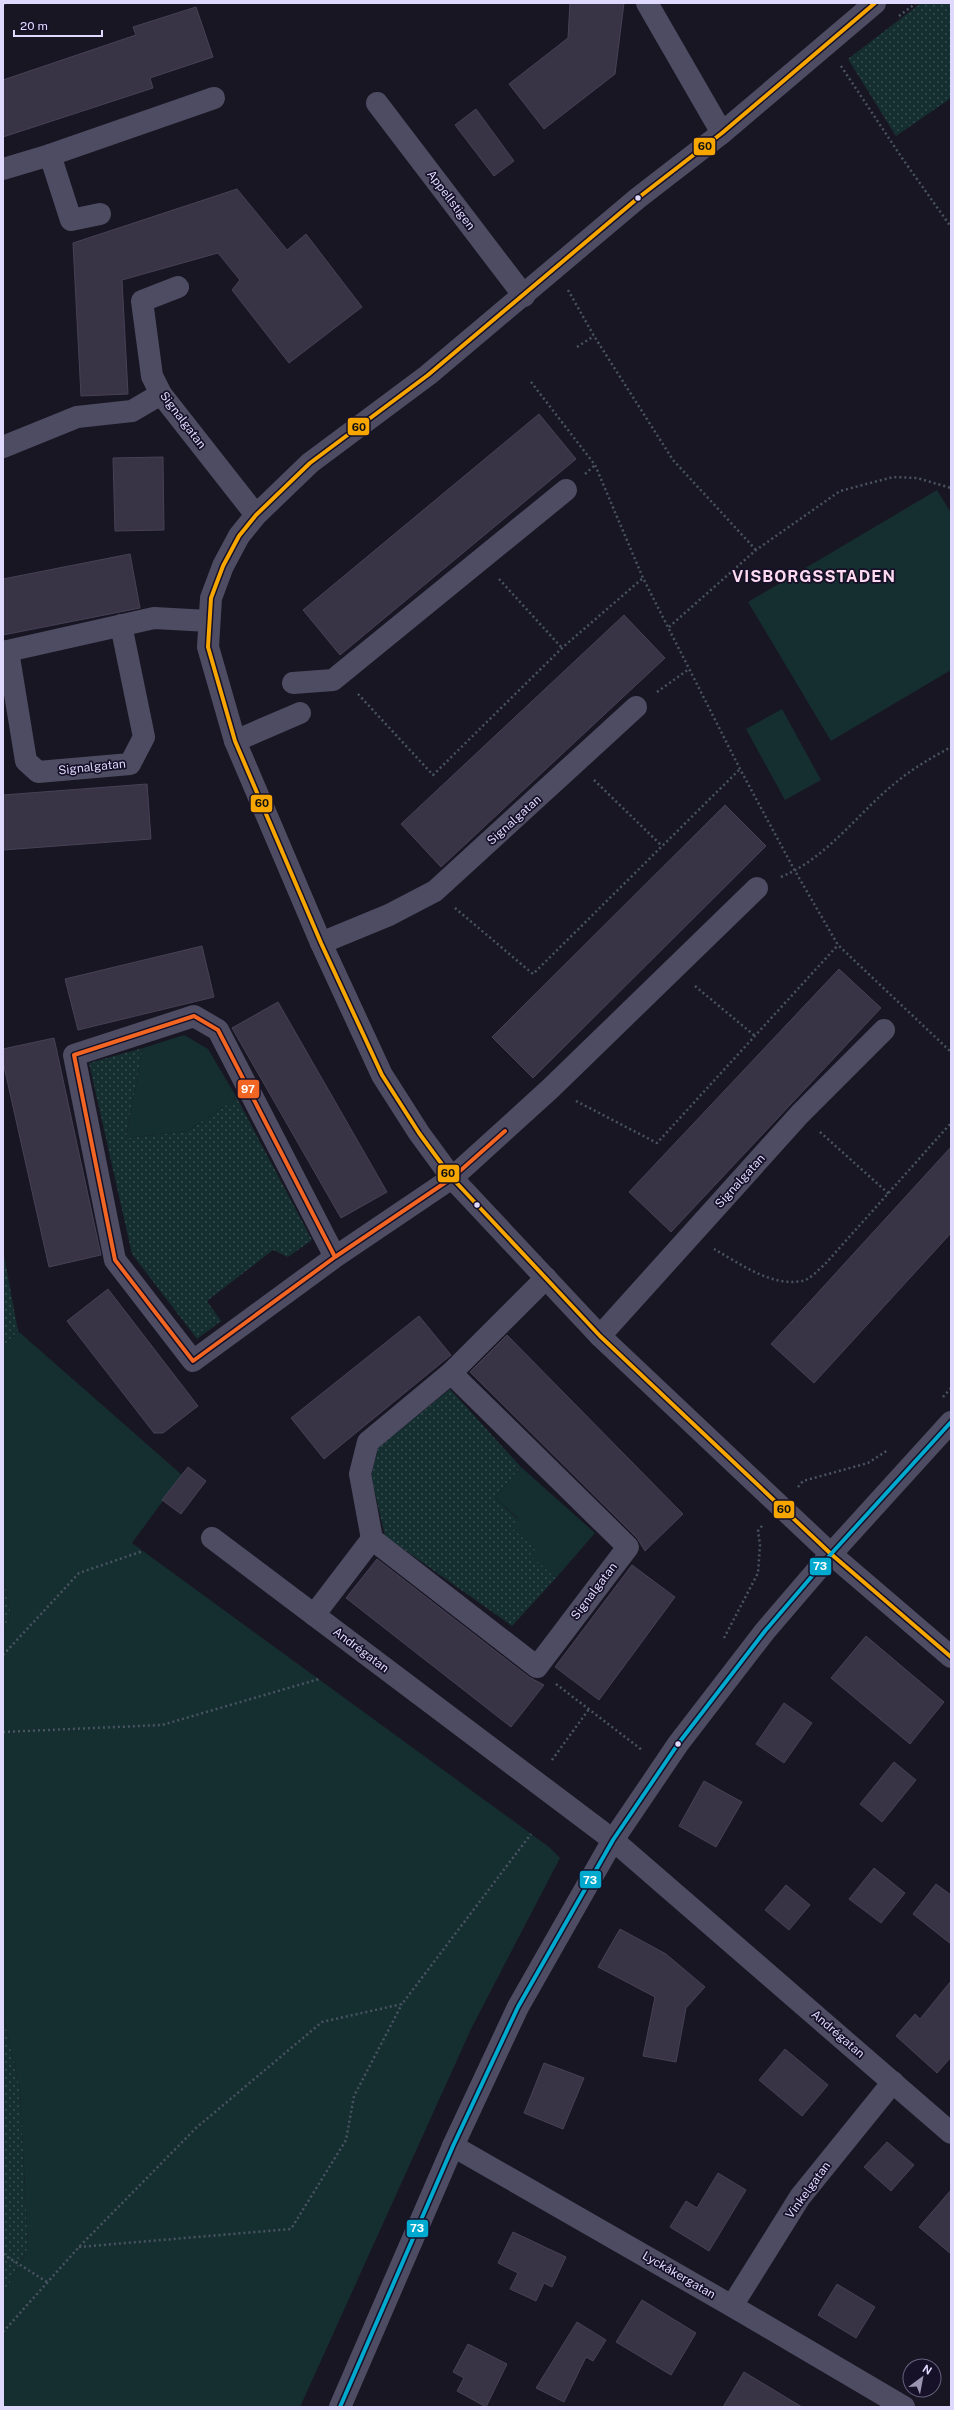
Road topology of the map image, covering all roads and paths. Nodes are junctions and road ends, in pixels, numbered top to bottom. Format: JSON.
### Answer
{"nodes":[{"id":1,"x":6,"y":3,"type":"edge"},
{"id":2,"x":647,"y":3,"type":"edge"},
{"id":3,"x":875,"y":3,"type":"edge"},
{"id":4,"x":916,"y":3,"type":"edge"},
{"id":5,"x":3,"y":4,"type":"edge"},
{"id":6,"x":898,"y":17,"type":"dead end"},
{"id":7,"x":839,"y":62,"type":"dead end"},
{"id":8,"x":214,"y":98,"type":"dead end"},
{"id":9,"x":377,"y":104,"type":"dead end"},
{"id":10,"x":722,"y":133,"type":"junction"},
{"id":11,"x":50,"y":155,"type":"junction"},
{"id":12,"x":3,"y":169,"type":"edge"},
{"id":13,"x":100,"y":214,"type":"dead end"},
{"id":14,"x":951,"y":227,"type":"edge"},
{"id":15,"x":178,"y":287,"type":"dead end"},
{"id":16,"x":566,"y":287,"type":"dead end"},
{"id":17,"x":524,"y":296,"type":"junction"},
{"id":18,"x":594,"y":336,"type":"junction"},
{"id":19,"x":578,"y":347,"type":"dead end"},
{"id":20,"x":531,"y":382,"type":"dead end"},
{"id":21,"x":161,"y":394,"type":"junction"},
{"id":22,"x":3,"y":447,"type":"edge"},
{"id":23,"x":951,"y":488,"type":"edge"},
{"id":24,"x":566,"y":490,"type":"dead end"},
{"id":25,"x":256,"y":515,"type":"junction"},
{"id":26,"x":756,"y":550,"type":"junction"},
{"id":27,"x":481,"y":559,"type":"junction"},
{"id":28,"x":643,"y":578,"type":"junction"},
{"id":29,"x":209,"y":621,"type":"junction"},
{"id":30,"x":122,"y":626,"type":"junction"},
{"id":31,"x":669,"y":627,"type":"junction"},
{"id":32,"x":562,"y":648,"type":"junction"},
{"id":33,"x":6,"y":651,"type":"edge"},
{"id":34,"x":689,"y":669,"type":"junction"},
{"id":35,"x":340,"y":674,"type":"junction"},
{"id":36,"x":293,"y":683,"type":"dead end"},
{"id":37,"x":636,"y":707,"type":"joint"},
{"id":38,"x":300,"y":714,"type":"dead end"},
{"id":39,"x":235,"y":741,"type":"junction"},
{"id":40,"x":951,"y":747,"type":"edge"},
{"id":41,"x":576,"y":763,"type":"junction"},
{"id":42,"x":740,"y":769,"type":"junction"},
{"id":43,"x":662,"y":846,"type":"junction"},
{"id":44,"x":795,"y":871,"type":"junction"},
{"id":45,"x":757,"y":888,"type":"dead end"},
{"id":46,"x":435,"y":891,"type":"junction"},
{"id":47,"x":321,"y":943,"type":"junction"},
{"id":48,"x":838,"y":945,"type":"junction"},
{"id":49,"x":673,"y":968,"type":"junction"},
{"id":50,"x":884,"y":1030,"type":"dead end"},
{"id":51,"x":755,"y":1036,"type":"junction"},
{"id":52,"x":951,"y":1052,"type":"edge"},
{"id":53,"x":550,"y":1088,"type":"junction"},
{"id":54,"x":800,"y":1114,"type":"junction"},
{"id":55,"x":951,"y":1123,"type":"edge"},
{"id":56,"x":452,"y":1178,"type":"junction"},
{"id":57,"x":889,"y":1194,"type":"junction"},
{"id":58,"x":690,"y":1237,"type":"junction"},
{"id":59,"x":335,"y":1257,"type":"junction"},
{"id":60,"x":546,"y":1278,"type":"junction"},
{"id":61,"x":600,"y":1336,"type":"junction"},
{"id":62,"x":451,"y":1373,"type":"junction"},
{"id":63,"x":951,"y":1422,"type":"edge"},
{"id":64,"x":212,"y":1538,"type":"dead end"},
{"id":65,"x":372,"y":1539,"type":"junction"},
{"id":66,"x":143,"y":1551,"type":"dead end"},
{"id":67,"x":831,"y":1554,"type":"junction"},
{"id":68,"x":314,"y":1615,"type":"junction"},
{"id":69,"x":3,"y":1655,"type":"edge"},
{"id":70,"x":951,"y":1657,"type":"edge"},
{"id":71,"x":537,"y":1667,"type":"junction"},
{"id":72,"x":319,"y":1679,"type":"dead end"},
{"id":73,"x":588,"y":1709,"type":"junction"},
{"id":74,"x":3,"y":1732,"type":"edge"},
{"id":75,"x":664,"y":1765,"type":"junction"},
{"id":76,"x":536,"y":1782,"type":"junction"},
{"id":77,"x":531,"y":1834,"type":"dead end"},
{"id":78,"x":613,"y":1840,"type":"junction"},
{"id":79,"x":402,"y":2004,"type":"junction"},
{"id":80,"x":893,"y":2082,"type":"junction"},
{"id":81,"x":950,"y":2130,"type":"edge"},
{"id":82,"x":453,"y":2146,"type":"junction"},
{"id":83,"x":79,"y":2247,"type":"junction"},
{"id":84,"x":3,"y":2254,"type":"edge"},
{"id":85,"x":48,"y":2282,"type":"junction"},
{"id":86,"x":732,"y":2306,"type":"junction"},
{"id":87,"x":3,"y":2332,"type":"edge"},
{"id":88,"x":340,"y":2407,"type":"edge"},
{"id":89,"x":904,"y":2407,"type":"edge"}],
"edges":[{"from":1,"to":5,"type":"path"},
{"from":2,"to":10,"type":"street"},
{"from":3,"to":10,"type":"street"},
{"from":4,"to":6,"type":"path"},
{"from":7,"to":14,"type":"path"},
{"from":8,"to":11,"type":"street"},
{"from":9,"to":17,"type":"street","name":"Appellstigen"},
{"from":10,"to":17,"type":"street"},
{"from":11,"to":12,"type":"street"},
{"from":11,"to":13,"type":"street"},
{"from":15,"to":21,"type":"street","name":"Signalgatan"},
{"from":16,"to":18,"type":"path"},
{"from":17,"to":25,"type":"street"},
{"from":18,"to":19,"type":"path"},
{"from":18,"to":26,"type":"path"},
{"from":20,"to":28,"type":"path"},
{"from":21,"to":22,"type":"street"},
{"from":21,"to":25,"type":"street","name":"Signalgatan"},
{"from":23,"to":26,"type":"path"},
{"from":24,"to":27,"type":"street"},
{"from":25,"to":29,"type":"street"},
{"from":26,"to":31,"type":"path"},
{"from":27,"to":32,"type":"path"},
{"from":27,"to":35,"type":"street"},
{"from":28,"to":31,"type":"path"},
{"from":28,"to":32,"type":"path"},
{"from":29,"to":30,"type":"street","name":"Signalgatan"},
{"from":29,"to":39,"type":"street"},
{"from":30,"to":33,"type":"street","name":"Signalgatan"},
{"from":30,"to":33,"type":"street","name":"Signalgatan"},
{"from":31,"to":34,"type":"path"},
{"from":32,"to":35,"type":"path"},
{"from":34,"to":37,"type":"path"},
{"from":34,"to":42,"type":"path"},
{"from":35,"to":36,"type":"street"},
{"from":37,"to":41,"type":"street","name":"Signalgatan"},
{"from":38,"to":39,"type":"street"},
{"from":39,"to":47,"type":"street"},
{"from":40,"to":44,"type":"path"},
{"from":41,"to":43,"type":"path"},
{"from":41,"to":46,"type":"street","name":"Signalgatan"},
{"from":42,"to":43,"type":"path"},
{"from":42,"to":44,"type":"path"},
{"from":43,"to":46,"type":"path"},
{"from":44,"to":48,"type":"path"},
{"from":45,"to":49,"type":"street"},
{"from":46,"to":47,"type":"street","name":"Signalgatan"},
{"from":47,"to":56,"type":"street"},
{"from":48,"to":51,"type":"path"},
{"from":48,"to":52,"type":"path"},
{"from":49,"to":51,"type":"path"},
{"from":49,"to":53,"type":"street"},
{"from":50,"to":54,"type":"street","name":"Signalgatan"},
{"from":51,"to":53,"type":"path"},
{"from":53,"to":56,"type":"street"},
{"from":54,"to":57,"type":"path"},
{"from":54,"to":58,"type":"street","name":"Signalgatan"},
{"from":55,"to":57,"type":"path"},
{"from":56,"to":59,"type":"street"},
{"from":56,"to":60,"type":"street"},
{"from":57,"to":58,"type":"path"},
{"from":58,"to":61,"type":"street","name":"Signalgatan"},
{"from":59,"to":59,"type":"street"},
{"from":60,"to":61,"type":"street"},
{"from":60,"to":62,"type":"street"},
{"from":61,"to":67,"type":"street"},
{"from":62,"to":65,"type":"street"},
{"from":62,"to":71,"type":"street","name":"Signalgatan"},
{"from":63,"to":67,"type":"street"},
{"from":64,"to":68,"type":"street","name":"Andrégatan"},
{"from":65,"to":68,"type":"street"},
{"from":65,"to":71,"type":"street"},
{"from":66,"to":69,"type":"path"},
{"from":67,"to":70,"type":"street"},
{"from":67,"to":75,"type":"street"},
{"from":68,"to":76,"type":"street","name":"Andrégatan"},
{"from":71,"to":73,"type":"path"},
{"from":72,"to":74,"type":"path"},
{"from":73,"to":75,"type":"path"},
{"from":73,"to":76,"type":"path"},
{"from":75,"to":78,"type":"street"},
{"from":76,"to":78,"type":"street","name":"Andrégatan"},
{"from":77,"to":79,"type":"path"},
{"from":78,"to":80,"type":"street","name":"Andrégatan"},
{"from":78,"to":82,"type":"street"},
{"from":79,"to":83,"type":"path"},
{"from":79,"to":83,"type":"path"},
{"from":80,"to":81,"type":"street","name":"Andrégatan"},
{"from":80,"to":86,"type":"street","name":"Vinkelgatan"},
{"from":82,"to":86,"type":"street","name":"Lyckåkergatan"},
{"from":82,"to":88,"type":"street"},
{"from":83,"to":85,"type":"path"},
{"from":84,"to":85,"type":"path"},
{"from":85,"to":87,"type":"path"},
{"from":86,"to":89,"type":"street","name":"Lyckåkergatan"}]}
